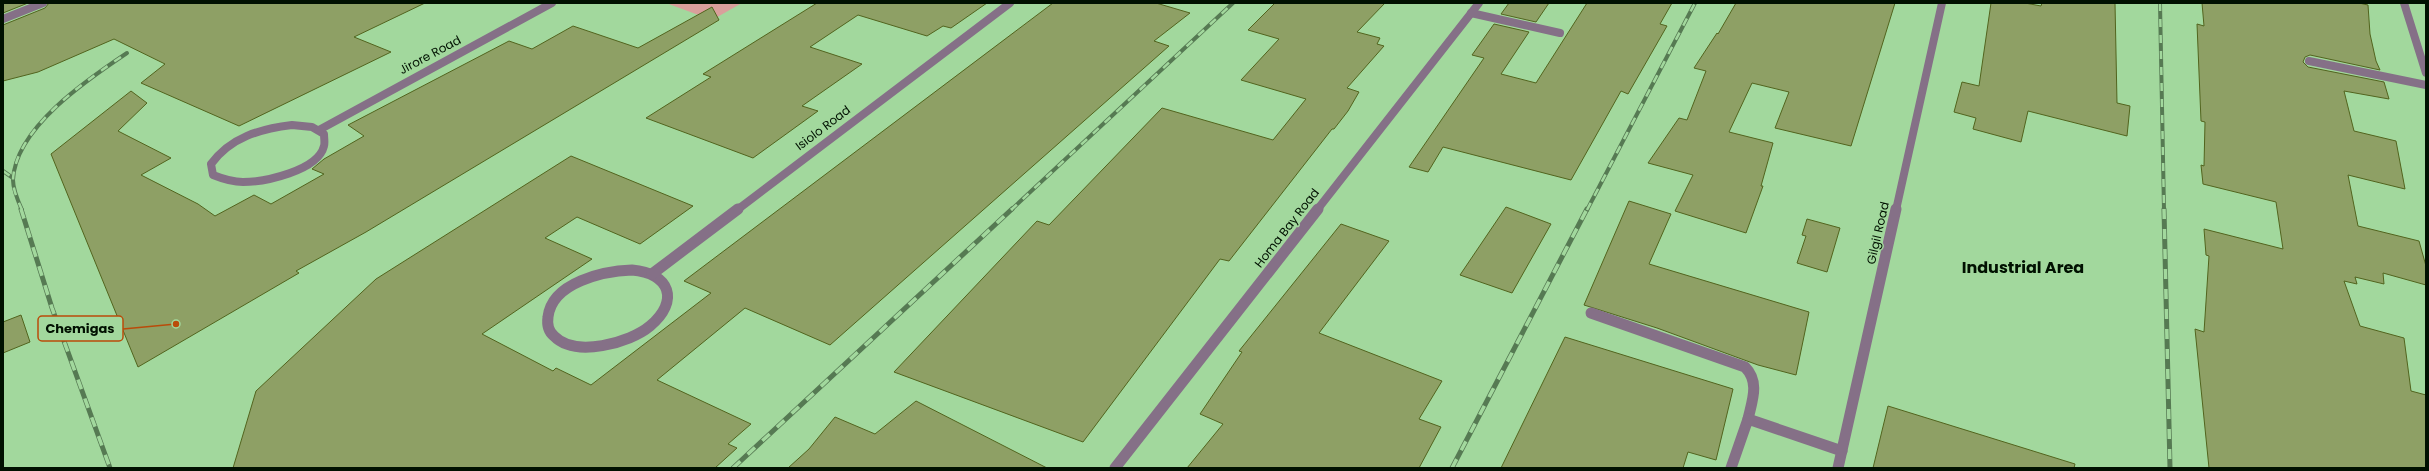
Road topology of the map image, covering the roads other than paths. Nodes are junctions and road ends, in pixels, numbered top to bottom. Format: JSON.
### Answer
{"nodes":[{"id":1,"x":43,"y":3,"type":"edge"},
{"id":2,"x":552,"y":3,"type":"edge"},
{"id":3,"x":1010,"y":3,"type":"edge"},
{"id":4,"x":1479,"y":3,"type":"edge"},
{"id":5,"x":1942,"y":3,"type":"edge"},
{"id":6,"x":2404,"y":3,"type":"edge"},
{"id":7,"x":1471,"y":13,"type":"junction"},
{"id":8,"x":3,"y":19,"type":"edge"},
{"id":9,"x":1560,"y":33,"type":"dead end"},
{"id":10,"x":2309,"y":61,"type":"dead end"},
{"id":11,"x":2426,"y":73,"type":"edge"},
{"id":12,"x":2426,"y":85,"type":"edge"},
{"id":13,"x":319,"y":130,"type":"junction"},
{"id":14,"x":652,"y":274,"type":"junction"},
{"id":15,"x":1591,"y":313,"type":"dead end"},
{"id":16,"x":1748,"y":419,"type":"junction"},
{"id":17,"x":1842,"y":452,"type":"junction"},
{"id":18,"x":1115,"y":468,"type":"edge"},
{"id":19,"x":1731,"y":468,"type":"edge"},
{"id":20,"x":1838,"y":468,"type":"edge"}],
"edges":[{"from":1,"to":8,"type":"lane"},
{"from":2,"to":13,"type":"lane","name":"Jirore Road"},
{"from":3,"to":14,"type":"lane","name":"Isiolo Road"},
{"from":4,"to":7,"type":"lane","name":"Homa Bay Road"},
{"from":5,"to":17,"type":"lane","name":"Gilgil Road"},
{"from":6,"to":11,"type":"lane"},
{"from":7,"to":9,"type":"lane"},
{"from":7,"to":18,"type":"lane","name":"Homa Bay Road"},
{"from":10,"to":12,"type":"lane"},
{"from":13,"to":13,"type":"lane"},
{"from":14,"to":14,"type":"lane"},
{"from":15,"to":16,"type":"lane"},
{"from":16,"to":17,"type":"lane"},
{"from":16,"to":19,"type":"lane"},
{"from":17,"to":20,"type":"lane","name":"Gilgil Road"}]}
